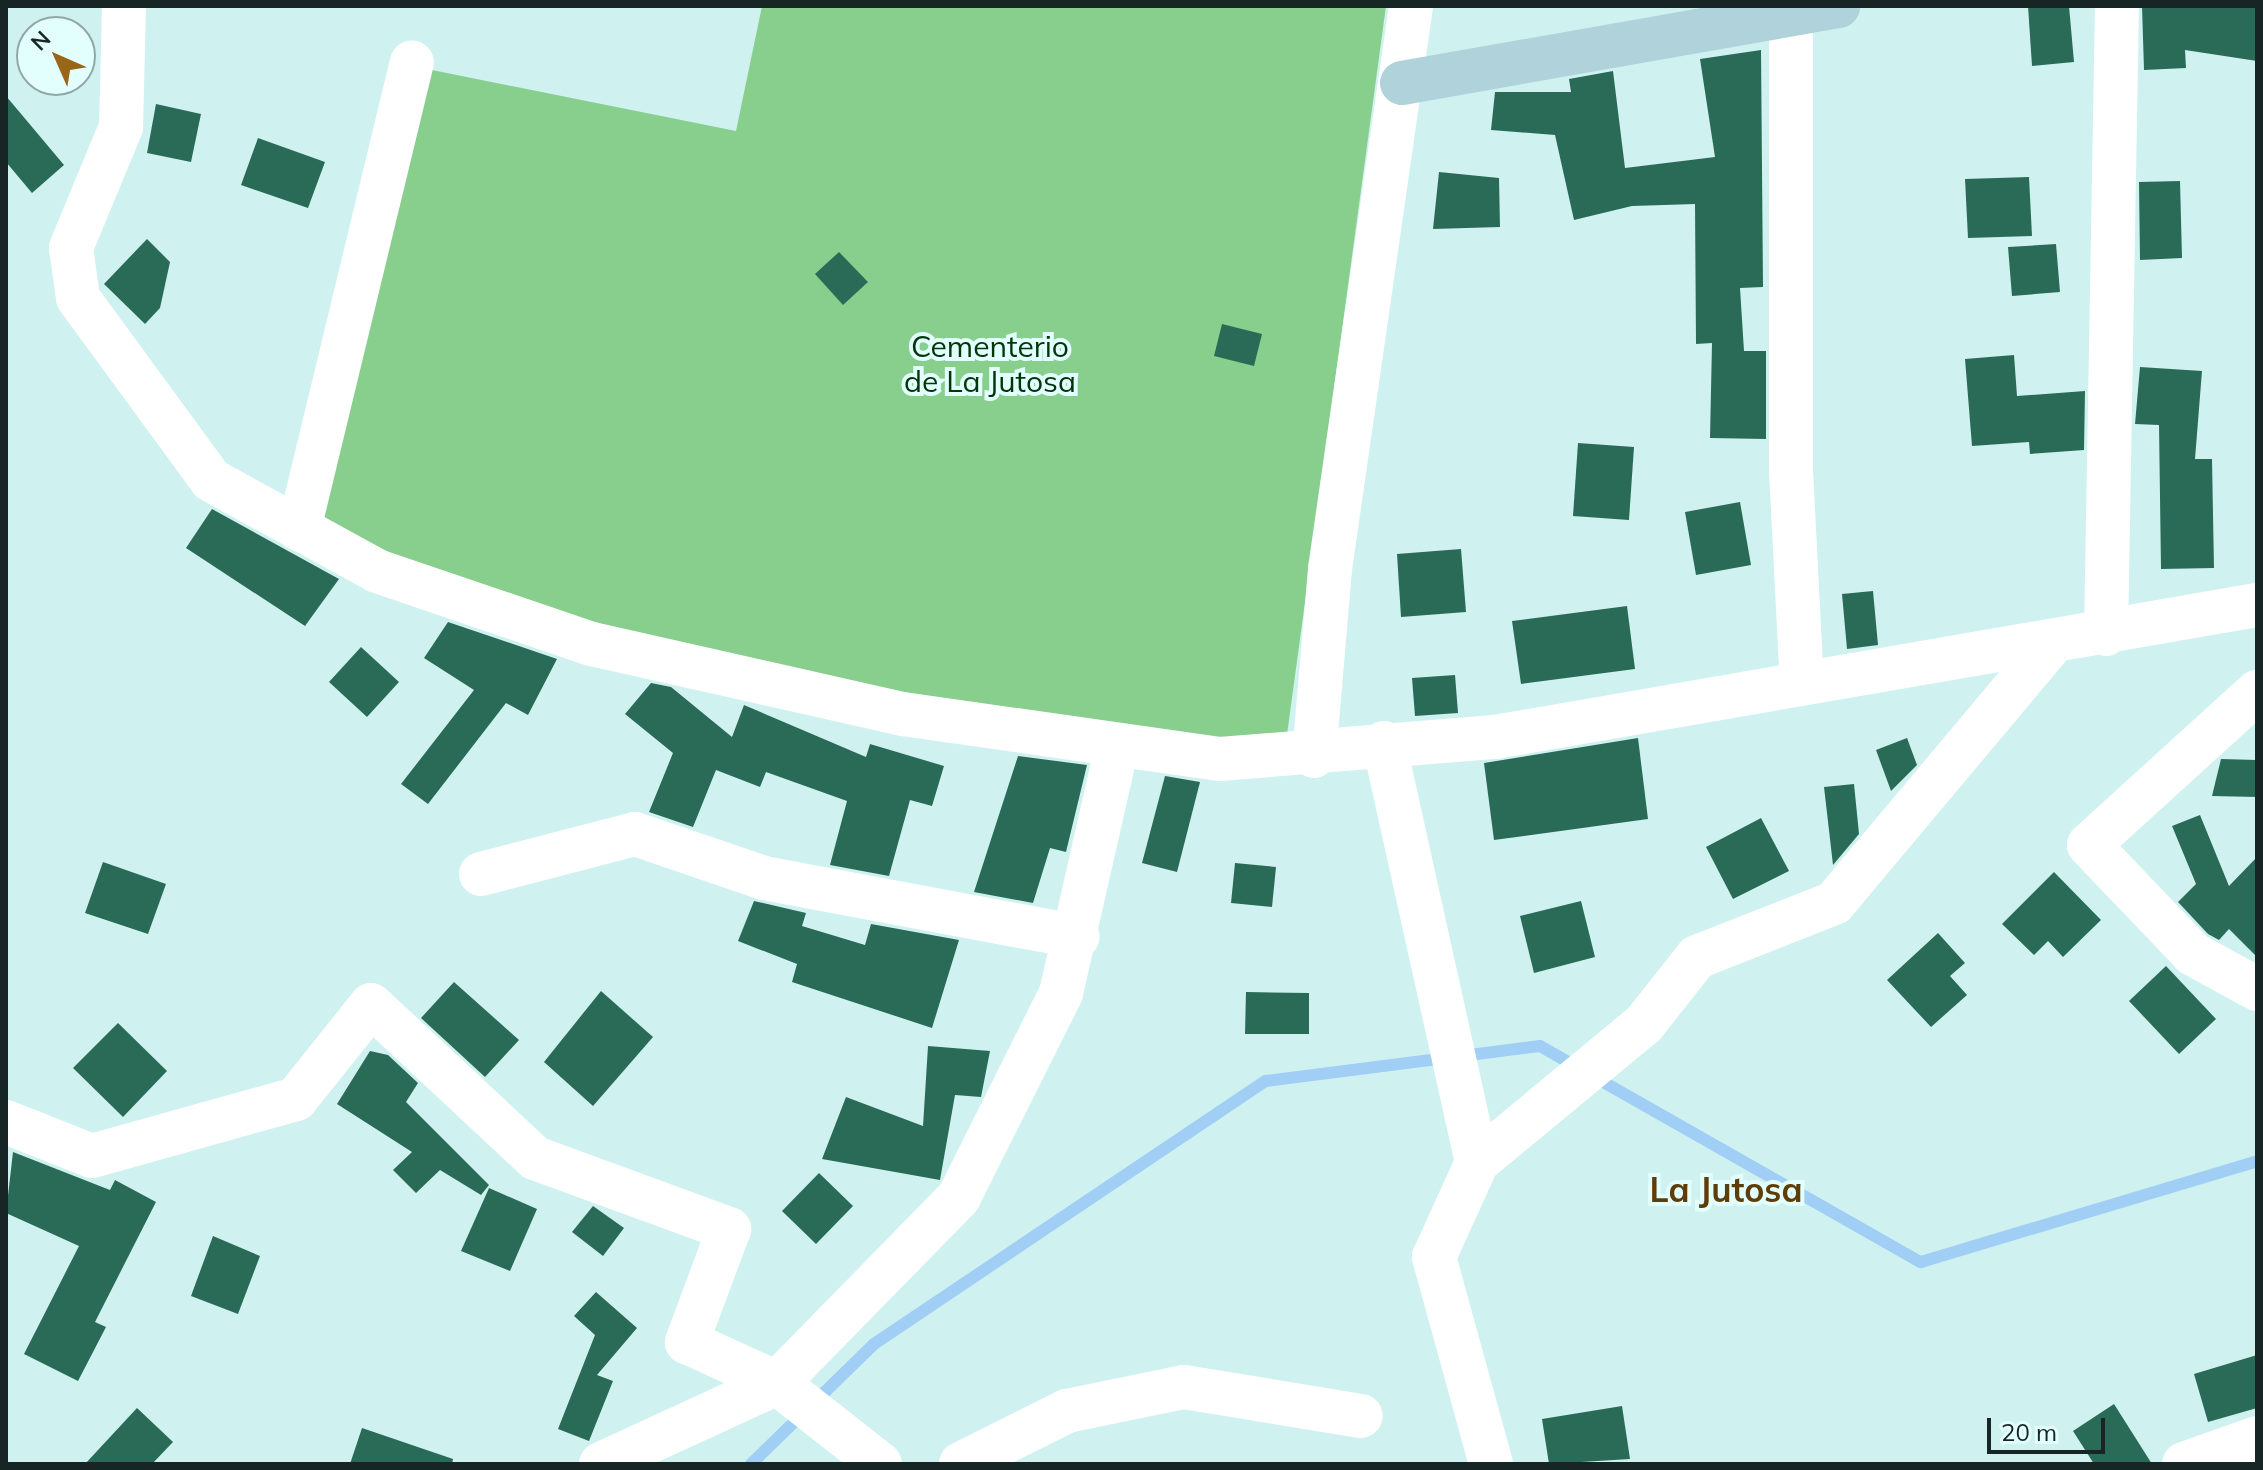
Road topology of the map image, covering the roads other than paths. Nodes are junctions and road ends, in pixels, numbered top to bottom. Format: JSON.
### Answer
{"nodes":[{"id":1,"x":124,"y":6,"type":"edge"},
{"id":2,"x":1411,"y":6,"type":"edge"},
{"id":3,"x":1838,"y":6,"type":"edge"},
{"id":4,"x":2117,"y":6,"type":"edge"},
{"id":5,"x":1791,"y":10,"type":"edge"},
{"id":6,"x":412,"y":63,"type":"dead end"},
{"id":7,"x":1402,"y":83,"type":"junction"},
{"id":8,"x":299,"y":529,"type":"junction"},
{"id":9,"x":2257,"y":605,"type":"edge"},
{"id":10,"x":2106,"y":634,"type":"junction"},
{"id":11,"x":2051,"y":644,"type":"junction"},
{"id":12,"x":1802,"y":684,"type":"junction"},
{"id":13,"x":2257,"y":692,"type":"edge"},
{"id":14,"x":1384,"y":743,"type":"junction"},
{"id":15,"x":1117,"y":746,"type":"junction"},
{"id":16,"x":1314,"y":756,"type":"junction"},
{"id":17,"x":481,"y":874,"type":"dead end"},
{"id":18,"x":1078,"y":937,"type":"junction"},
{"id":19,"x":2257,"y":989,"type":"edge"},
{"id":20,"x":6,"y":1122,"type":"edge"},
{"id":21,"x":1477,"y":1162,"type":"junction"},
{"id":22,"x":777,"y":1383,"type":"junction"},
{"id":23,"x":1361,"y":1416,"type":"dead end"},
{"id":24,"x":2257,"y":1438,"type":"edge"},
{"id":25,"x":601,"y":1464,"type":"edge"},
{"id":26,"x":880,"y":1464,"type":"edge"},
{"id":27,"x":961,"y":1464,"type":"edge"},
{"id":28,"x":1491,"y":1464,"type":"edge"},
{"id":29,"x":2184,"y":1464,"type":"edge"}],
"edges":[{"from":1,"to":8,"type":"street"},
{"from":2,"to":7,"type":"street"},
{"from":3,"to":5,"type":"street"},
{"from":4,"to":10,"type":"street"},
{"from":5,"to":7,"type":"street"},
{"from":5,"to":12,"type":"street"},
{"from":6,"to":8,"type":"street"},
{"from":7,"to":16,"type":"street"},
{"from":8,"to":15,"type":"street"},
{"from":9,"to":10,"type":"street"},
{"from":10,"to":11,"type":"street"},
{"from":11,"to":12,"type":"street"},
{"from":11,"to":21,"type":"street"},
{"from":12,"to":14,"type":"street"},
{"from":13,"to":19,"type":"street"},
{"from":14,"to":16,"type":"street"},
{"from":14,"to":21,"type":"street"},
{"from":15,"to":16,"type":"street"},
{"from":15,"to":18,"type":"street"},
{"from":17,"to":18,"type":"street"},
{"from":18,"to":22,"type":"street"},
{"from":20,"to":22,"type":"street"},
{"from":21,"to":28,"type":"street"},
{"from":22,"to":25,"type":"street"},
{"from":22,"to":26,"type":"street"},
{"from":23,"to":27,"type":"street"},
{"from":24,"to":29,"type":"street"}]}
